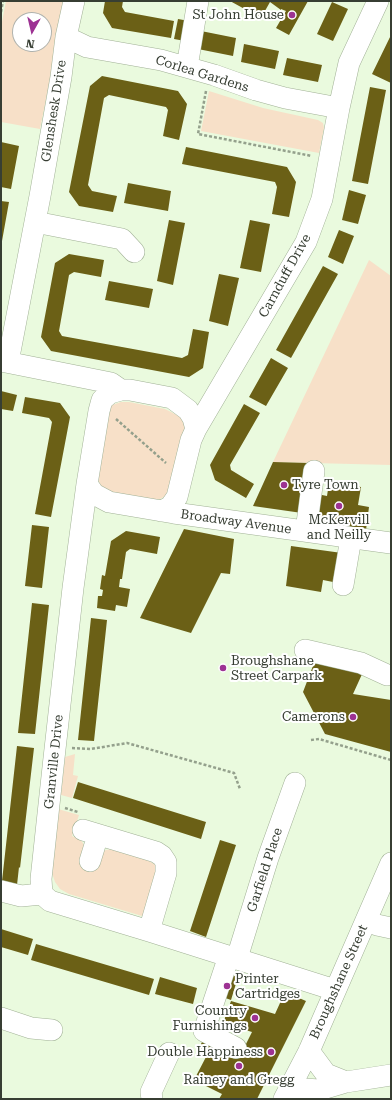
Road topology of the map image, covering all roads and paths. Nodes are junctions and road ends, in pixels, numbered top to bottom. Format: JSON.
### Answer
{"nodes":[{"id":1,"x":3,"y":1,"type":"edge"},
{"id":2,"x":74,"y":1,"type":"edge"},
{"id":3,"x":198,"y":1,"type":"edge"},
{"id":4,"x":378,"y":1,"type":"edge"},
{"id":5,"x":1,"y":12,"type":"edge"},
{"id":6,"x":66,"y":37,"type":"junction"},
{"id":7,"x":187,"y":67,"type":"junction"},
{"id":8,"x":210,"y":73,"type":"junction"},
{"id":9,"x":339,"y":108,"type":"junction"},
{"id":10,"x":330,"y":159,"type":"junction"},
{"id":11,"x":35,"y":222,"type":"junction"},
{"id":12,"x":134,"y":252,"type":"dead end"},
{"id":13,"x":4,"y":362,"type":"edge"},
{"id":14,"x":85,"y":378,"type":"junction"},
{"id":15,"x":121,"y":390,"type":"junction"},
{"id":16,"x":101,"y":406,"type":"junction"},
{"id":17,"x":196,"y":430,"type":"junction"},
{"id":18,"x":314,"y":471,"type":"dead end"},
{"id":19,"x":182,"y":472,"type":"junction"},
{"id":20,"x":87,"y":484,"type":"junction"},
{"id":21,"x":109,"y":502,"type":"junction"},
{"id":22,"x":161,"y":511,"type":"junction"},
{"id":23,"x":83,"y":518,"type":"junction"},
{"id":24,"x":306,"y":532,"type":"junction"},
{"id":25,"x":350,"y":538,"type":"junction"},
{"id":26,"x":391,"y":543,"type":"edge"},
{"id":27,"x":343,"y":585,"type":"dead end"},
{"id":28,"x":305,"y":650,"type":"dead end"},
{"id":29,"x":387,"y":675,"type":"dead end"},
{"id":30,"x":311,"y":740,"type":"dead end"},
{"id":31,"x":55,"y":745,"type":"junction"},
{"id":32,"x":391,"y":760,"type":"edge"},
{"id":33,"x":295,"y":783,"type":"dead end"},
{"id":34,"x":240,"y":789,"type":"dead end"},
{"id":35,"x":49,"y":803,"type":"junction"},
{"id":36,"x":91,"y":832,"type":"junction"},
{"id":37,"x":90,"y":861,"type":"dead end"},
{"id":38,"x":391,"y":863,"type":"edge"},
{"id":39,"x":1,"y":891,"type":"edge"},
{"id":40,"x":42,"y":894,"type":"junction"},
{"id":41,"x":366,"y":921,"type":"junction"},
{"id":42,"x":391,"y":928,"type":"edge"},
{"id":43,"x":149,"y":931,"type":"junction"},
{"id":44,"x":233,"y":957,"type":"junction"},
{"id":45,"x":335,"y":990,"type":"junction"},
{"id":46,"x":1,"y":1018,"type":"edge"},
{"id":47,"x":52,"y":1030,"type":"dead end"},
{"id":48,"x":236,"y":1048,"type":"dead end"},
{"id":49,"x":308,"y":1051,"type":"junction"},
{"id":50,"x":169,"y":1053,"type":"dead end"},
{"id":51,"x":391,"y":1075,"type":"edge"},
{"id":52,"x":346,"y":1082,"type":"junction"},
{"id":53,"x":287,"y":1093,"type":"edge"},
{"id":54,"x":152,"y":1099,"type":"edge"}],
"edges":[{"from":1,"to":5,"type":"path"},
{"from":2,"to":6,"type":"street","name":"Glenshesk Drive"},
{"from":3,"to":7,"type":"street"},
{"from":4,"to":9,"type":"street","name":"Carnduff Drive"},
{"from":6,"to":7,"type":"street","name":"Corlea Gardens"},
{"from":6,"to":11,"type":"street","name":"Glenshesk Drive"},
{"from":7,"to":8,"type":"street","name":"Corlea Gardens"},
{"from":8,"to":9,"type":"street","name":"Corlea Gardens"},
{"from":8,"to":10,"type":"path"},
{"from":9,"to":10,"type":"street","name":"Carnduff Drive"},
{"from":10,"to":17,"type":"street","name":"Carnduff Drive"},
{"from":11,"to":12,"type":"street"},
{"from":11,"to":13,"type":"street","name":"Glenshesk Drive"},
{"from":13,"to":14,"type":"street"},
{"from":14,"to":15,"type":"street"},
{"from":14,"to":16,"type":"street"},
{"from":15,"to":16,"type":"street"},
{"from":15,"to":17,"type":"street"},
{"from":16,"to":19,"type":"path"},
{"from":16,"to":20,"type":"street","name":"Granville Drive"},
{"from":17,"to":19,"type":"street","name":"Carnduff Drive"},
{"from":18,"to":24,"type":"street"},
{"from":19,"to":22,"type":"street","name":"Carnduff Drive"},
{"from":20,"to":21,"type":"street","name":"Broadway Avenue"},
{"from":20,"to":23,"type":"street","name":"Granville Drive"},
{"from":21,"to":22,"type":"street","name":"Broadway Avenue"},
{"from":21,"to":23,"type":"street"},
{"from":22,"to":24,"type":"street","name":"Broadway Avenue"},
{"from":23,"to":31,"type":"street","name":"Granville Drive"},
{"from":24,"to":25,"type":"street","name":"Broadway Avenue"},
{"from":25,"to":26,"type":"street","name":"Broadway Avenue"},
{"from":25,"to":27,"type":"street"},
{"from":28,"to":29,"type":"street"},
{"from":30,"to":32,"type":"path"},
{"from":31,"to":34,"type":"path"},
{"from":31,"to":35,"type":"street","name":"Granville Drive"},
{"from":33,"to":44,"type":"street","name":"Garfield Place"},
{"from":35,"to":36,"type":"path"},
{"from":35,"to":40,"type":"street","name":"Granville Drive"},
{"from":36,"to":37,"type":"street"},
{"from":36,"to":43,"type":"street"},
{"from":38,"to":41,"type":"street","name":"Broughshane Street"},
{"from":39,"to":40,"type":"street"},
{"from":40,"to":43,"type":"street"},
{"from":41,"to":42,"type":"street"},
{"from":41,"to":45,"type":"street","name":"Broughshane Street"},
{"from":43,"to":44,"type":"street"},
{"from":44,"to":45,"type":"street"},
{"from":44,"to":48,"type":"street","name":"Garfield Place"},
{"from":45,"to":49,"type":"street","name":"Broughshane Street"},
{"from":46,"to":47,"type":"street"},
{"from":49,"to":52,"type":"street"},
{"from":49,"to":53,"type":"street","name":"Broughshane Street"},
{"from":50,"to":54,"type":"street"},
{"from":51,"to":52,"type":"street"},
{"from":52,"to":53,"type":"street"}]}
